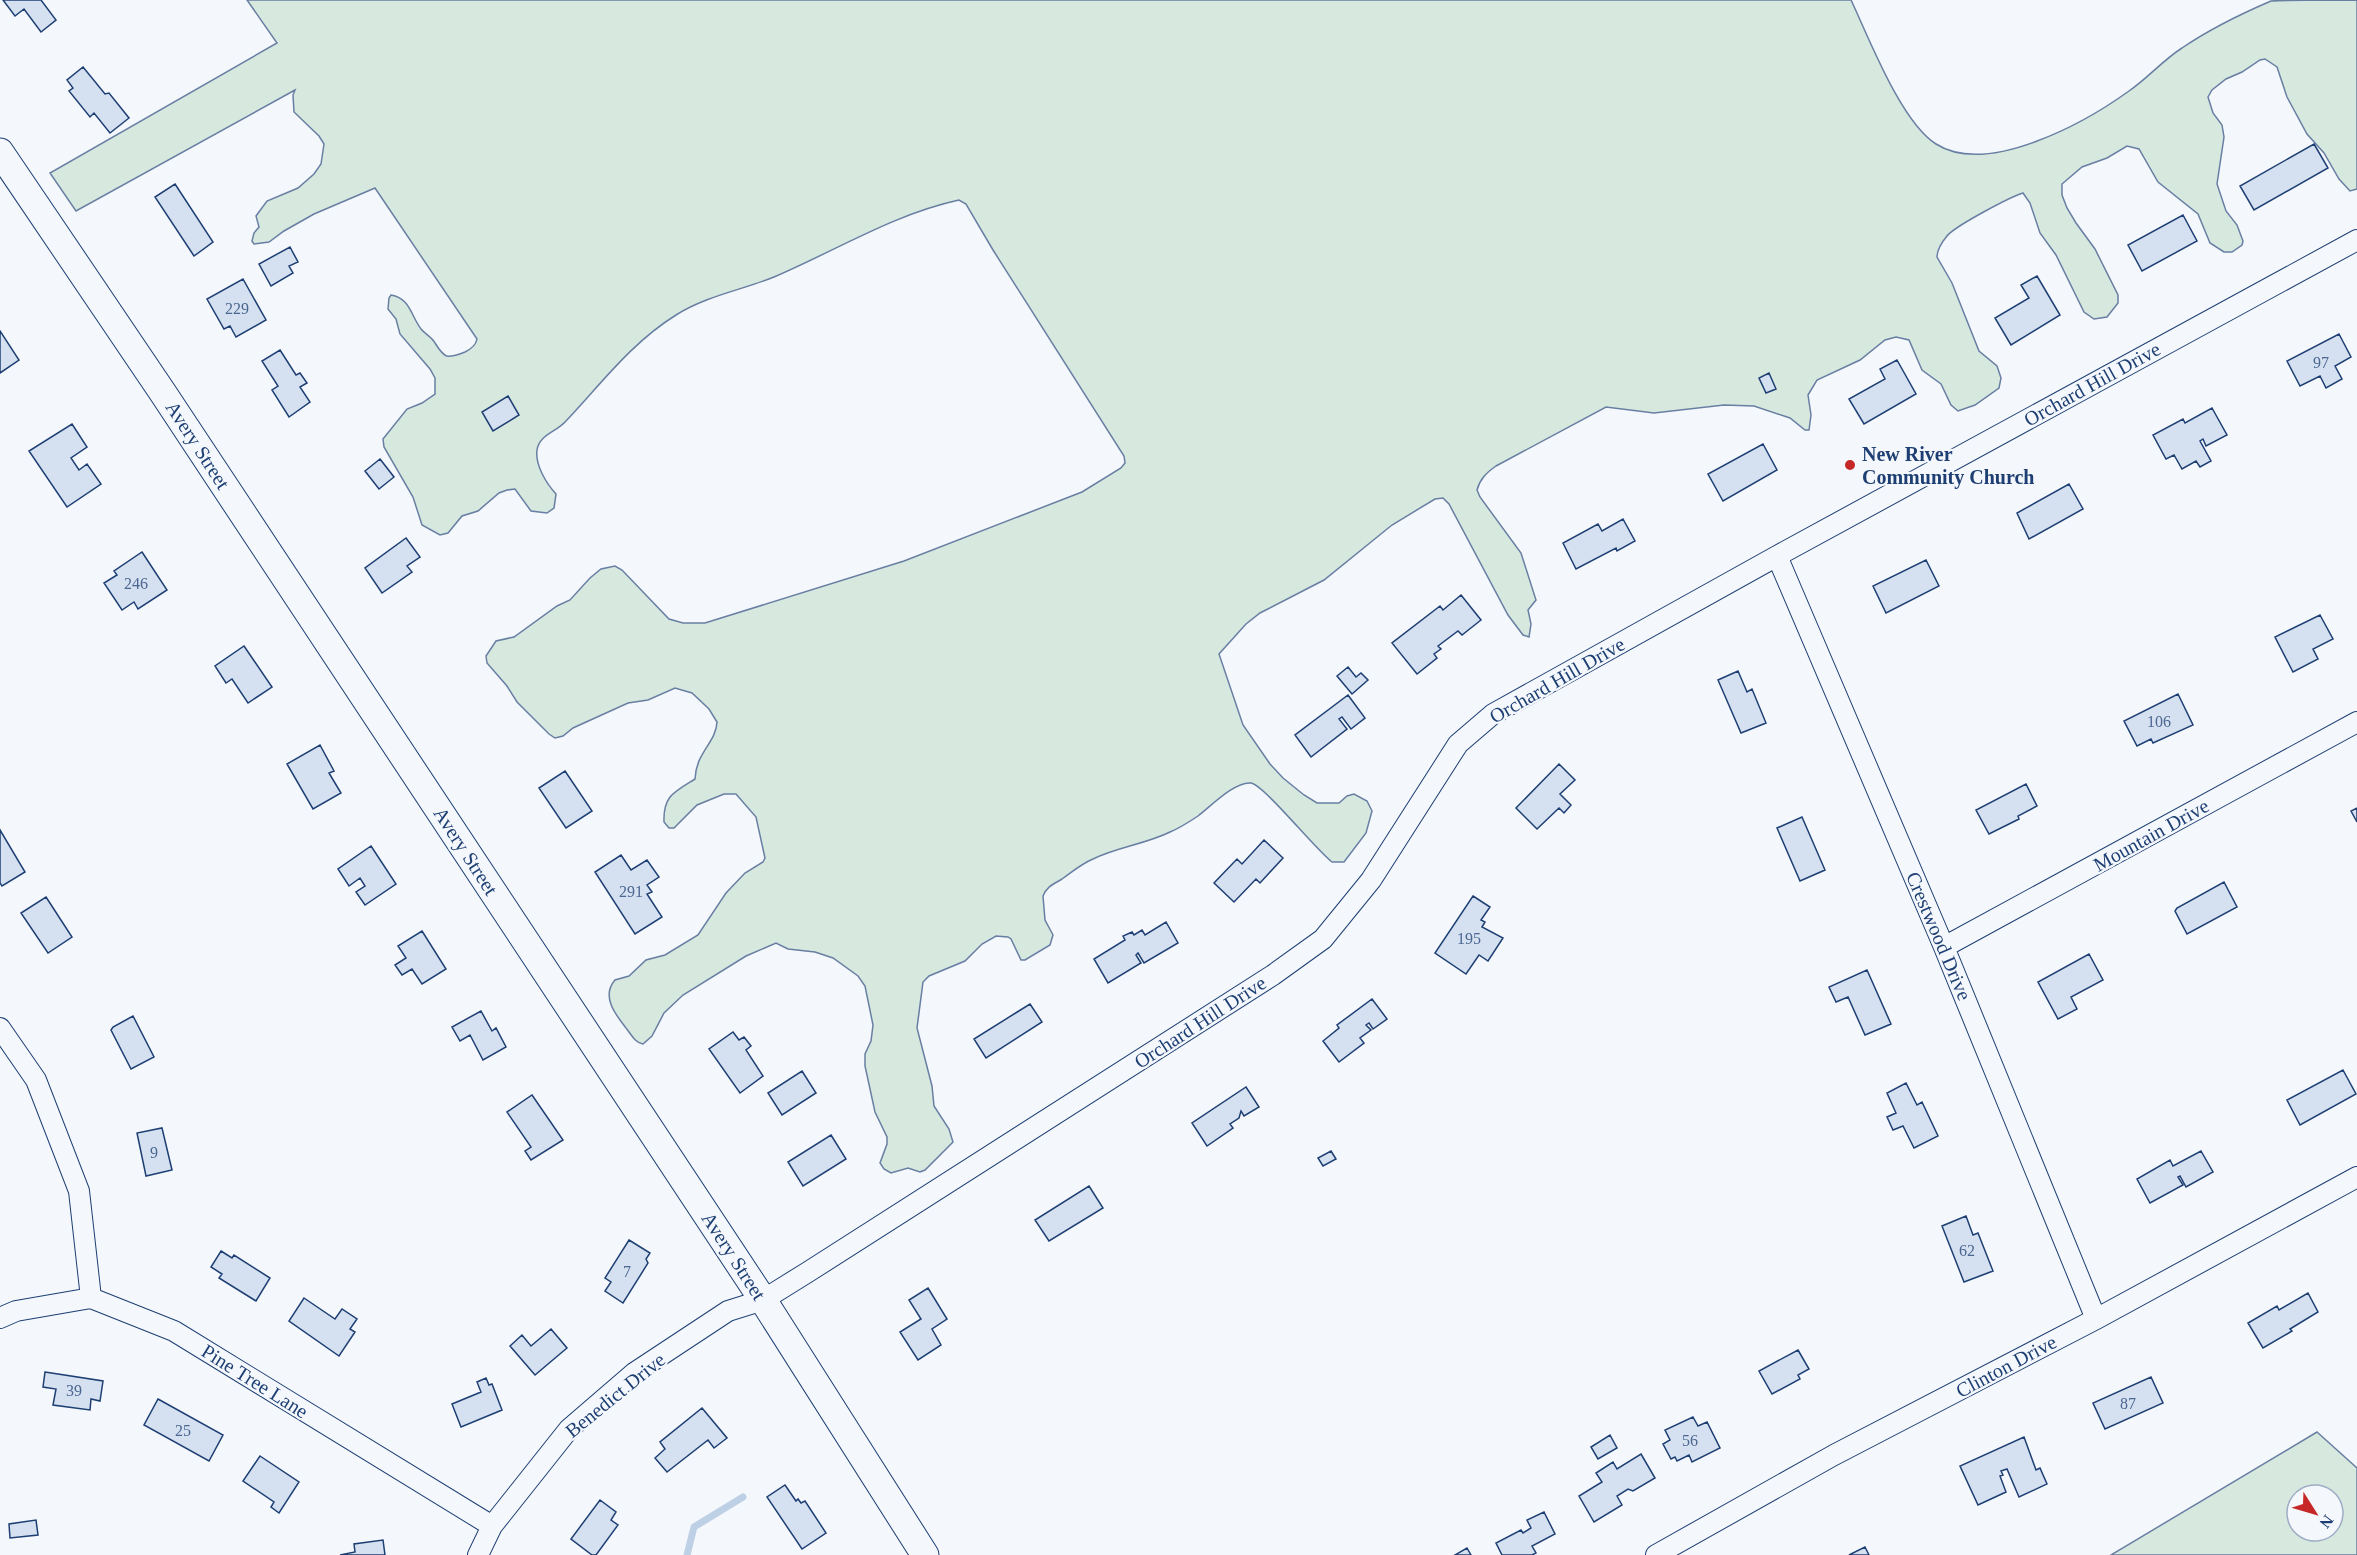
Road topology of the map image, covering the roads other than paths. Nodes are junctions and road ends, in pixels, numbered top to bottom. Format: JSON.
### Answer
{"nodes":[{"id":1,"x":0,"y":152,"type":"edge"},
{"id":2,"x":2357,"y":240,"type":"edge"},
{"id":3,"x":1777,"y":556,"type":"junction"},
{"id":4,"x":2357,"y":722,"type":"edge"},
{"id":5,"x":1944,"y":948,"type":"junction"},
{"id":6,"x":0,"y":1028,"type":"edge"},
{"id":7,"x":2357,"y":1177,"type":"edge"},
{"id":8,"x":91,"y":1298,"type":"junction"},
{"id":9,"x":763,"y":1300,"type":"junction"},
{"id":10,"x":0,"y":1318,"type":"edge"},
{"id":11,"x":2096,"y":1319,"type":"junction"},
{"id":12,"x":492,"y":1526,"type":"junction"},
{"id":13,"x":478,"y":1555,"type":"edge"},
{"id":14,"x":925,"y":1555,"type":"edge"},
{"id":15,"x":1656,"y":1555,"type":"edge"}],
"edges":[{"from":1,"to":9,"type":"main road","name":"Avery Street"},
{"from":2,"to":3,"type":"street","name":"Orchard Hill Drive"},
{"from":3,"to":5,"type":"street","name":"Crestwood Drive"},
{"from":3,"to":9,"type":"street","name":"Orchard Hill Drive"},
{"from":4,"to":5,"type":"street","name":"Mountain Drive"},
{"from":5,"to":11,"type":"street","name":"Crestwood Drive"},
{"from":6,"to":8,"type":"street"},
{"from":7,"to":11,"type":"street","name":"Clinton Drive"},
{"from":8,"to":10,"type":"street"},
{"from":8,"to":12,"type":"street","name":"Pine Tree Lane"},
{"from":9,"to":12,"type":"street","name":"Benedict Drive"},
{"from":9,"to":14,"type":"main road","name":"Avery Street"},
{"from":11,"to":15,"type":"street","name":"Clinton Drive"},
{"from":12,"to":13,"type":"street","name":"Benedict Drive"}]}
